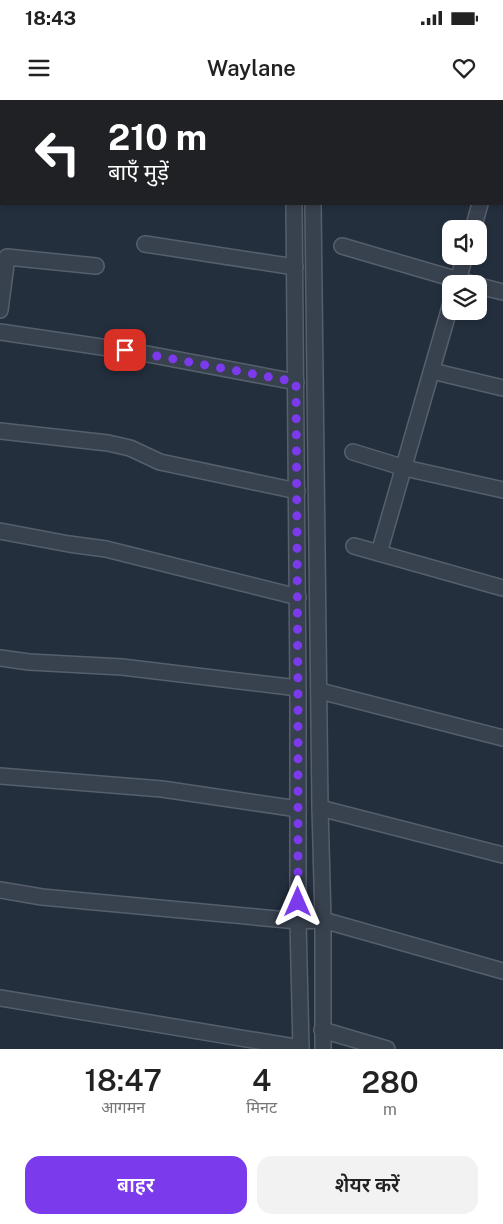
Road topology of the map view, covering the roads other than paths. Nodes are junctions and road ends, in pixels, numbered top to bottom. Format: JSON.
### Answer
{"nodes":[{"id":1,"x":294,"y":205,"type":"edge"},
{"id":2,"x":313,"y":205,"type":"edge"},
{"id":3,"x":480,"y":205,"type":"edge"},
{"id":4,"x":476,"y":220,"type":"edge"},
{"id":5,"x":145,"y":244,"type":"dead end"},
{"id":6,"x":342,"y":246,"type":"dead end"},
{"id":7,"x":96,"y":266,"type":"dead end"},
{"id":8,"x":294,"y":267,"type":"junction"},
{"id":9,"x":442,"y":276,"type":"edge"},
{"id":10,"x":487,"y":288,"type":"edge"},
{"id":11,"x":503,"y":292,"type":"edge"},
{"id":12,"x":0,"y":310,"type":"edge"},
{"id":13,"x":446,"y":320,"type":"edge"},
{"id":14,"x":0,"y":332,"type":"edge"},
{"id":15,"x":432,"y":371,"type":"junction"},
{"id":16,"x":296,"y":382,"type":"junction"},
{"id":17,"x":503,"y":388,"type":"edge"},
{"id":18,"x":0,"y":430,"type":"edge"},
{"id":19,"x":352,"y":452,"type":"dead end"},
{"id":20,"x":405,"y":468,"type":"junction"},
{"id":21,"x":503,"y":490,"type":"edge"},
{"id":22,"x":297,"y":491,"type":"junction"},
{"id":23,"x":0,"y":531,"type":"edge"},
{"id":24,"x":354,"y":546,"type":"dead end"},
{"id":25,"x":379,"y":554,"type":"junction"},
{"id":26,"x":503,"y":588,"type":"edge"},
{"id":27,"x":298,"y":597,"type":"junction"},
{"id":28,"x":0,"y":658,"type":"edge"},
{"id":29,"x":298,"y":688,"type":"junction"},
{"id":30,"x":320,"y":691,"type":"junction"},
{"id":31,"x":503,"y":738,"type":"edge"},
{"id":32,"x":0,"y":776,"type":"edge"},
{"id":33,"x":320,"y":808,"type":"junction"},
{"id":34,"x":298,"y":809,"type":"junction"},
{"id":35,"x":503,"y":855,"type":"edge"},
{"id":36,"x":0,"y":890,"type":"edge"},
{"id":37,"x":323,"y":920,"type":"junction"},
{"id":38,"x":298,"y":921,"type":"junction"},
{"id":39,"x":503,"y":971,"type":"edge"},
{"id":40,"x":0,"y":998,"type":"edge"},
{"id":41,"x":322,"y":1030,"type":"junction"},
{"id":42,"x":301,"y":1049,"type":"edge"},
{"id":43,"x":322,"y":1049,"type":"edge"},
{"id":44,"x":387,"y":1049,"type":"edge"}],
"edges":[{"from":1,"to":8,"type":"street"},
{"from":2,"to":30,"type":"street"},
{"from":3,"to":4,"type":"street"},
{"from":5,"to":8,"type":"street"},
{"from":6,"to":9,"type":"street"},
{"from":7,"to":12,"type":"street"},
{"from":8,"to":16,"type":"street"},
{"from":10,"to":11,"type":"street"},
{"from":13,"to":15,"type":"street"},
{"from":14,"to":16,"type":"street"},
{"from":15,"to":17,"type":"street"},
{"from":15,"to":20,"type":"street"},
{"from":16,"to":22,"type":"street"},
{"from":18,"to":22,"type":"street"},
{"from":19,"to":20,"type":"street"},
{"from":20,"to":21,"type":"street"},
{"from":20,"to":25,"type":"street"},
{"from":22,"to":27,"type":"street"},
{"from":23,"to":27,"type":"street"},
{"from":24,"to":25,"type":"street"},
{"from":25,"to":26,"type":"street"},
{"from":27,"to":29,"type":"street"},
{"from":28,"to":29,"type":"street"},
{"from":29,"to":34,"type":"street"},
{"from":30,"to":31,"type":"street"},
{"from":30,"to":33,"type":"street"},
{"from":32,"to":34,"type":"street"},
{"from":33,"to":35,"type":"street"},
{"from":33,"to":37,"type":"street"},
{"from":34,"to":38,"type":"street"},
{"from":36,"to":38,"type":"street"},
{"from":37,"to":38,"type":"street"},
{"from":37,"to":39,"type":"street"},
{"from":37,"to":41,"type":"street"},
{"from":38,"to":42,"type":"street"},
{"from":40,"to":42,"type":"street"},
{"from":41,"to":43,"type":"street"},
{"from":41,"to":44,"type":"street"}]}
